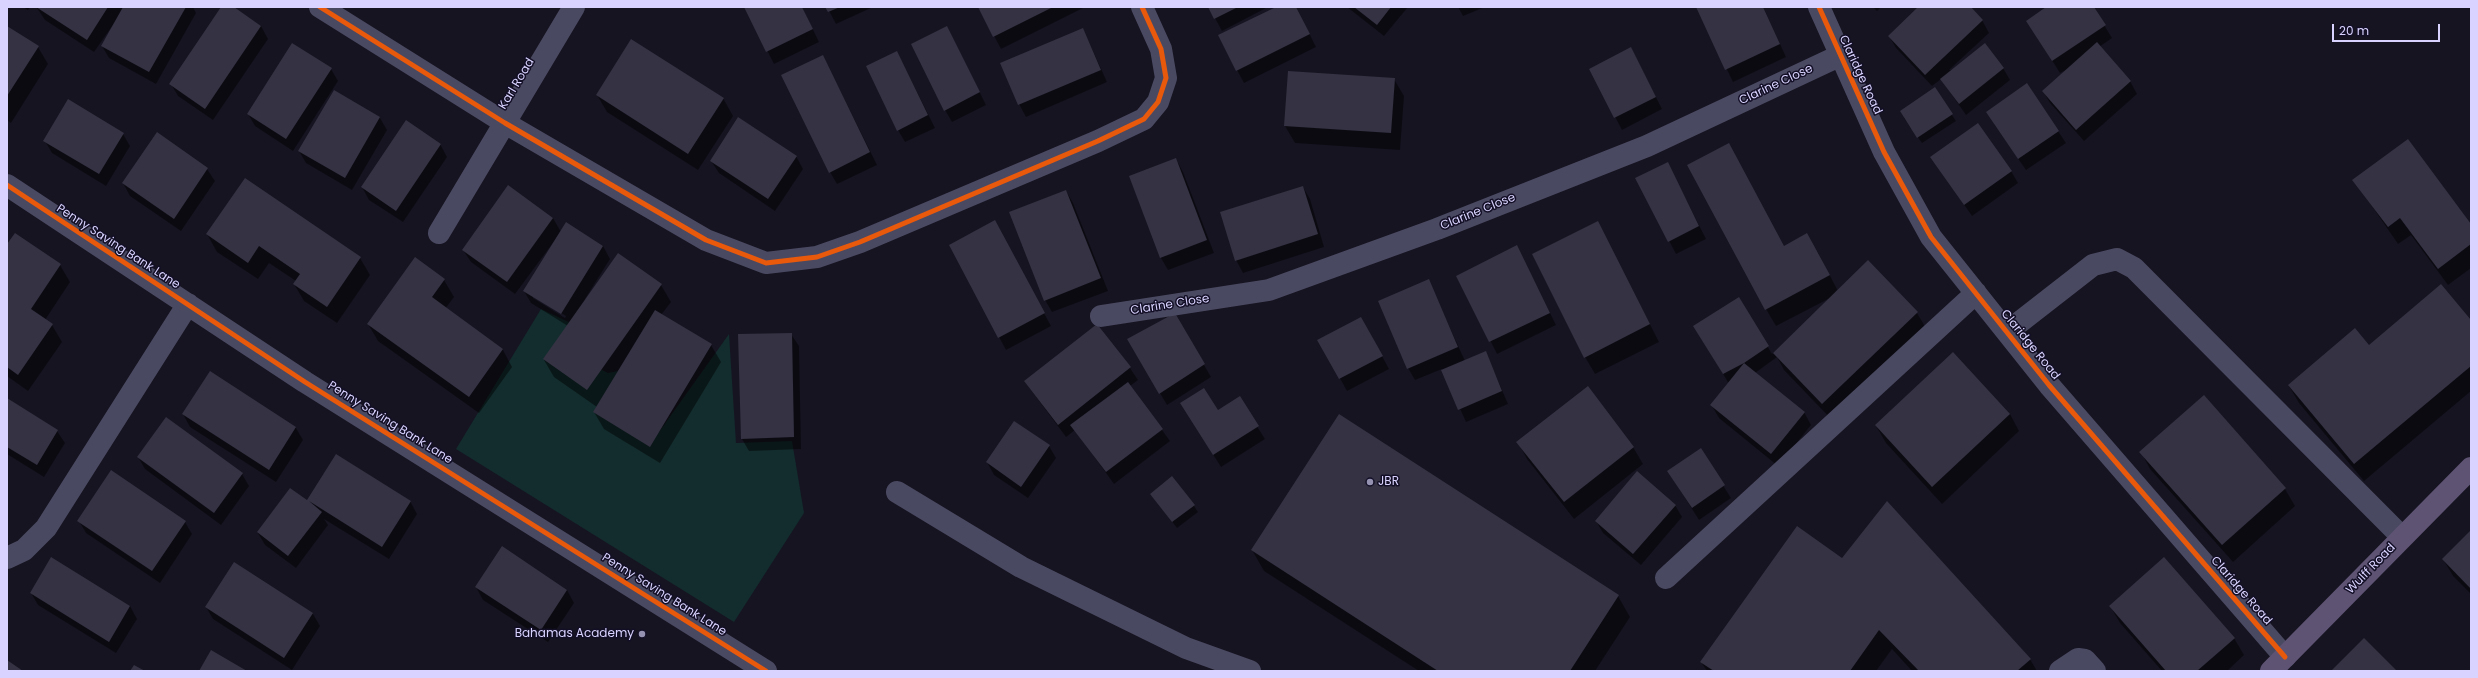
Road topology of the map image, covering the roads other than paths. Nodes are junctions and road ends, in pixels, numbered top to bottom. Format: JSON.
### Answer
{"nodes":[{"id":1,"x":320,"y":7,"type":"edge"},
{"id":2,"x":574,"y":7,"type":"edge"},
{"id":3,"x":1142,"y":7,"type":"edge"},
{"id":4,"x":1819,"y":7,"type":"edge"},
{"id":5,"x":1840,"y":56,"type":"junction"},
{"id":6,"x":505,"y":123,"type":"junction"},
{"id":7,"x":7,"y":185,"type":"edge"},
{"id":8,"x":439,"y":233,"type":"dead end"},
{"id":9,"x":1976,"y":293,"type":"junction"},
{"id":10,"x":188,"y":304,"type":"junction"},
{"id":11,"x":1101,"y":316,"type":"dead end"},
{"id":12,"x":2007,"y":332,"type":"junction"},
{"id":13,"x":2471,"y":468,"type":"edge"},
{"id":14,"x":897,"y":492,"type":"dead end"},
{"id":15,"x":2402,"y":538,"type":"junction"},
{"id":16,"x":7,"y":558,"type":"edge"},
{"id":17,"x":1666,"y":578,"type":"dead end"},
{"id":18,"x":2278,"y":664,"type":"edge"},
{"id":19,"x":766,"y":671,"type":"edge"},
{"id":20,"x":1250,"y":671,"type":"edge"},
{"id":21,"x":2060,"y":671,"type":"edge"},
{"id":22,"x":2095,"y":671,"type":"edge"}],
"edges":[{"from":1,"to":6,"type":"street"},
{"from":2,"to":6,"type":"street","name":"Karl Road"},
{"from":3,"to":6,"type":"street"},
{"from":4,"to":5,"type":"street","name":"Claridge Road"},
{"from":5,"to":9,"type":"street","name":"Claridge Road"},
{"from":5,"to":11,"type":"street","name":"Clarine Close"},
{"from":6,"to":8,"type":"street","name":"Karl Road"},
{"from":7,"to":10,"type":"street","name":"Penny Saving Bank Lane"},
{"from":9,"to":12,"type":"street","name":"Claridge Road"},
{"from":9,"to":17,"type":"street"},
{"from":10,"to":16,"type":"street"},
{"from":10,"to":19,"type":"street","name":"Penny Saving Bank Lane"},
{"from":12,"to":15,"type":"street"},
{"from":12,"to":18,"type":"street","name":"Claridge Road"},
{"from":13,"to":15,"type":"main road","name":"Wulff Road"},
{"from":14,"to":20,"type":"street"},
{"from":15,"to":18,"type":"main road","name":"Wulff Road"},
{"from":21,"to":22,"type":"street"}]}
